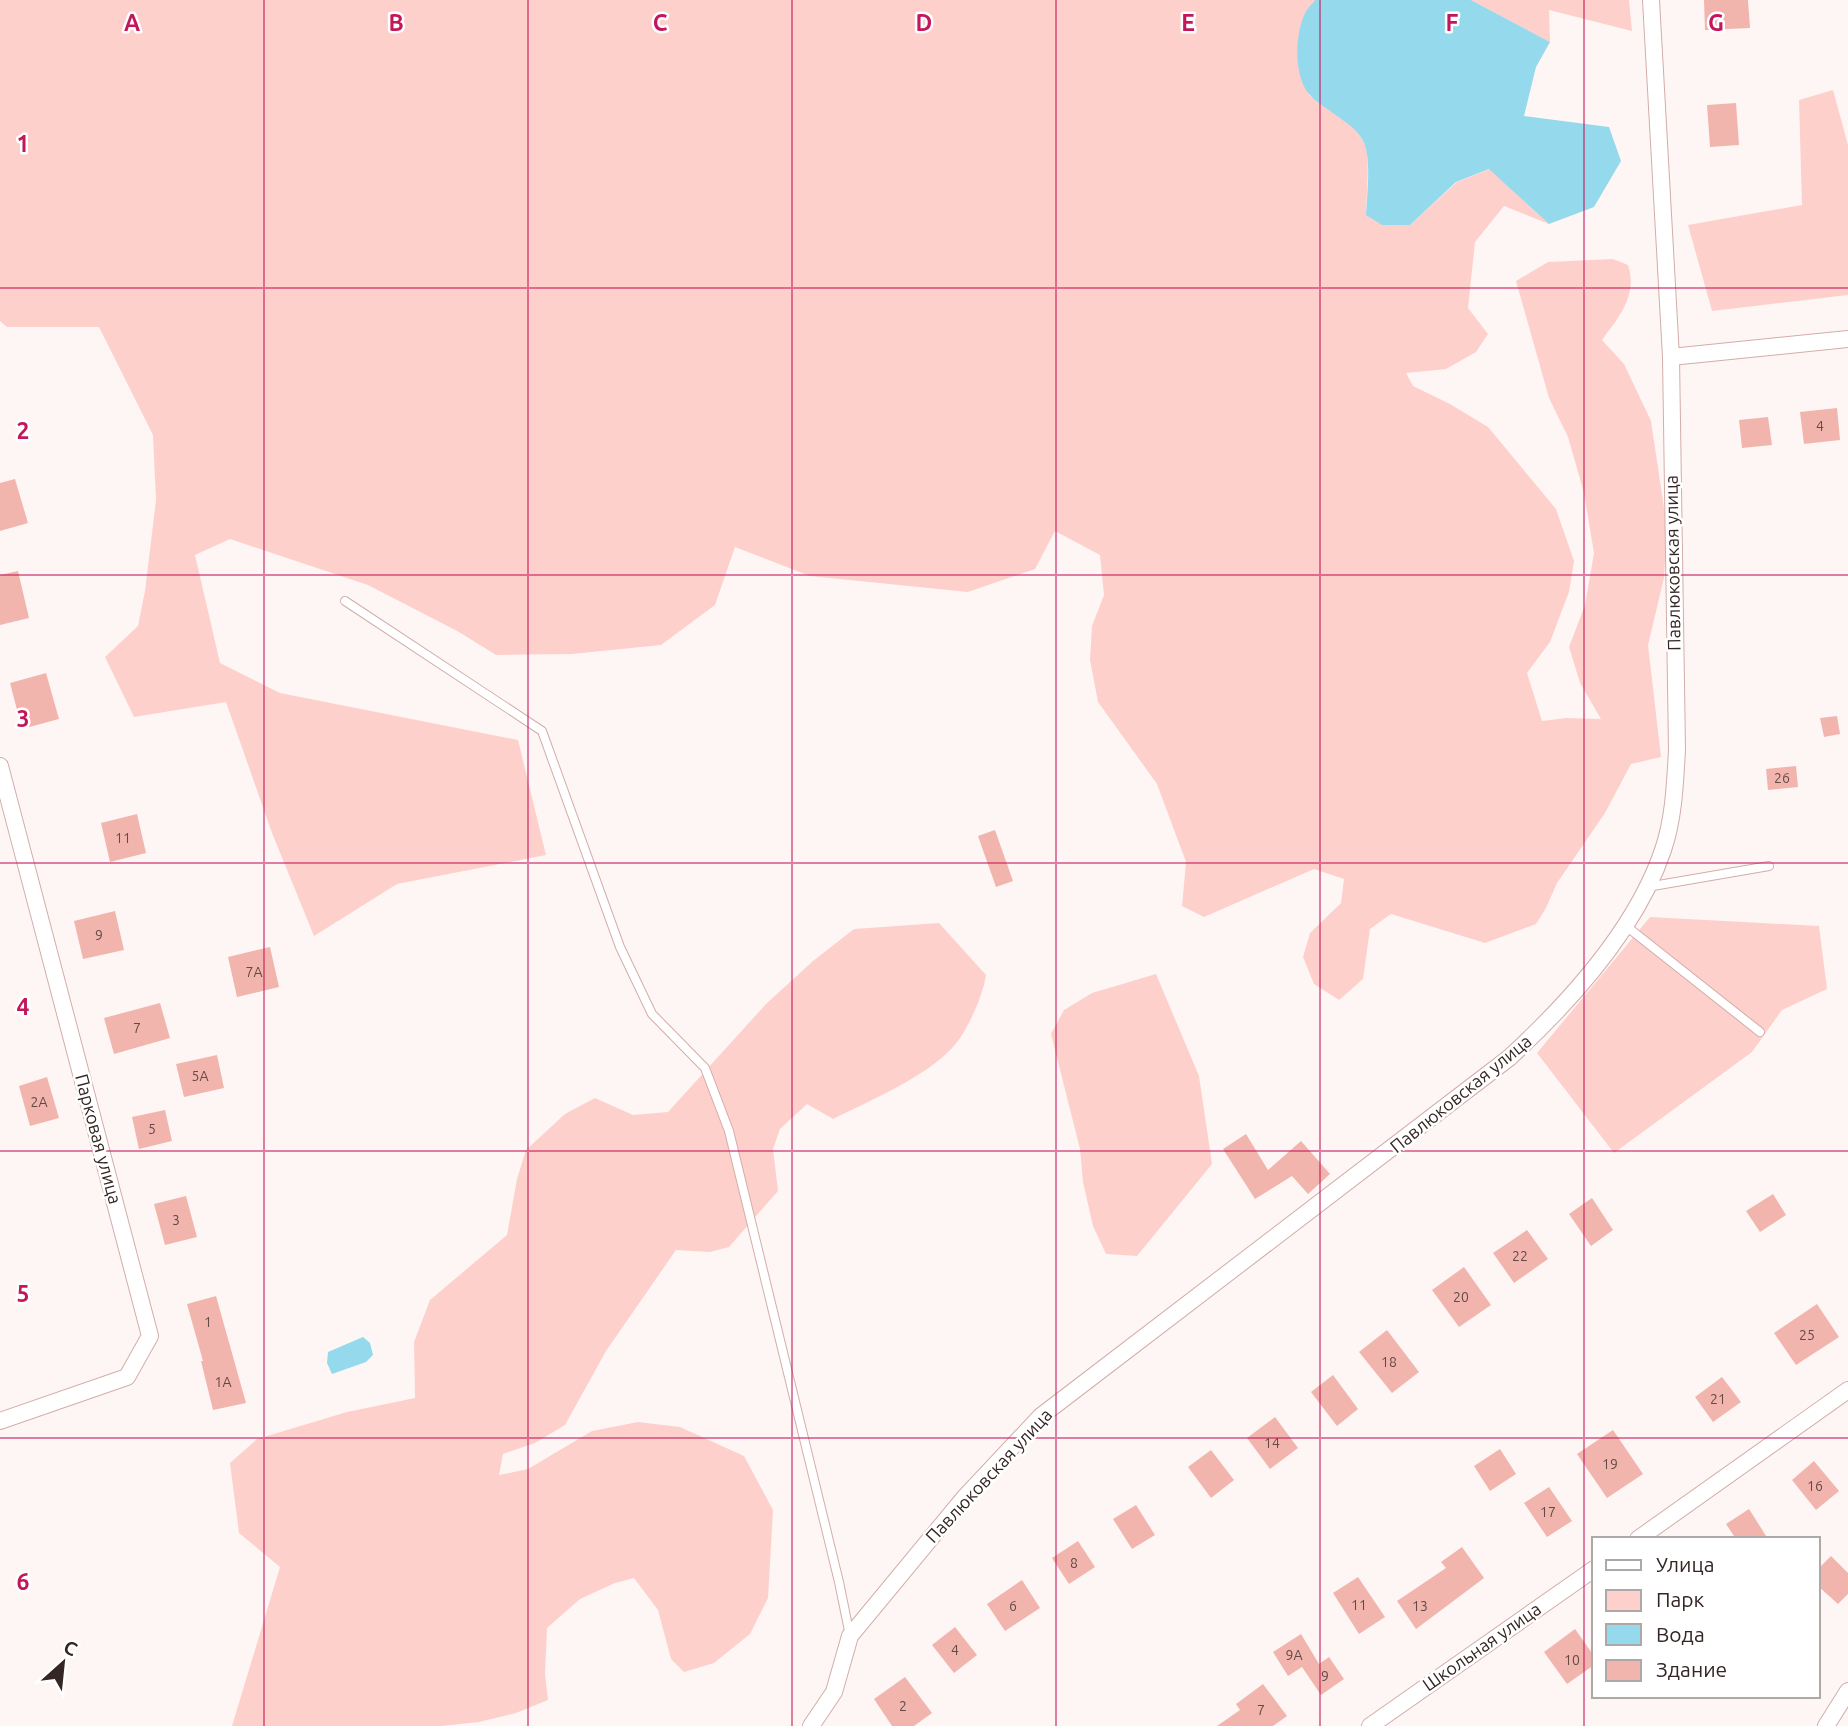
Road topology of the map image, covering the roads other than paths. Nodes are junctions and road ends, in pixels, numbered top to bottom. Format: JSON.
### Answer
{"nodes":[{"id":1,"x":1651,"y":0,"type":"edge"},
{"id":2,"x":1848,"y":339,"type":"edge"},
{"id":3,"x":1671,"y":357,"type":"junction"},
{"id":4,"x":345,"y":601,"type":"dead end"},
{"id":5,"x":0,"y":766,"type":"edge"},
{"id":6,"x":1769,"y":866,"type":"dead end"},
{"id":7,"x":1647,"y":887,"type":"junction"},
{"id":8,"x":1626,"y":926,"type":"junction"},
{"id":9,"x":1760,"y":1032,"type":"dead end"},
{"id":10,"x":1848,"y":1390,"type":"edge"},
{"id":11,"x":0,"y":1421,"type":"edge"},
{"id":12,"x":1641,"y":1537,"type":"edge"},
{"id":13,"x":1592,"y":1570,"type":"edge"},
{"id":14,"x":850,"y":1636,"type":"junction"},
{"id":15,"x":1848,"y":1690,"type":"edge"},
{"id":16,"x":811,"y":1726,"type":"edge"},
{"id":17,"x":1370,"y":1726,"type":"edge"},
{"id":18,"x":1826,"y":1726,"type":"edge"}],
"edges":[{"from":1,"to":3,"type":"street","name":"Павлюковская улица"},
{"from":2,"to":3,"type":"street"},
{"from":3,"to":7,"type":"street","name":"Павлюковская улица"},
{"from":4,"to":14,"type":"lane"},
{"from":5,"to":11,"type":"street","name":"Парковая улица"},
{"from":6,"to":7,"type":"lane"},
{"from":7,"to":8,"type":"street","name":"Павлюковская улица"},
{"from":8,"to":9,"type":"lane"},
{"from":8,"to":14,"type":"street","name":"Павлюковская улица"},
{"from":10,"to":12,"type":"street"},
{"from":13,"to":17,"type":"street","name":"Школьная улица"},
{"from":14,"to":16,"type":"street","name":"Павлюковская улица"},
{"from":15,"to":18,"type":"street"}]}
